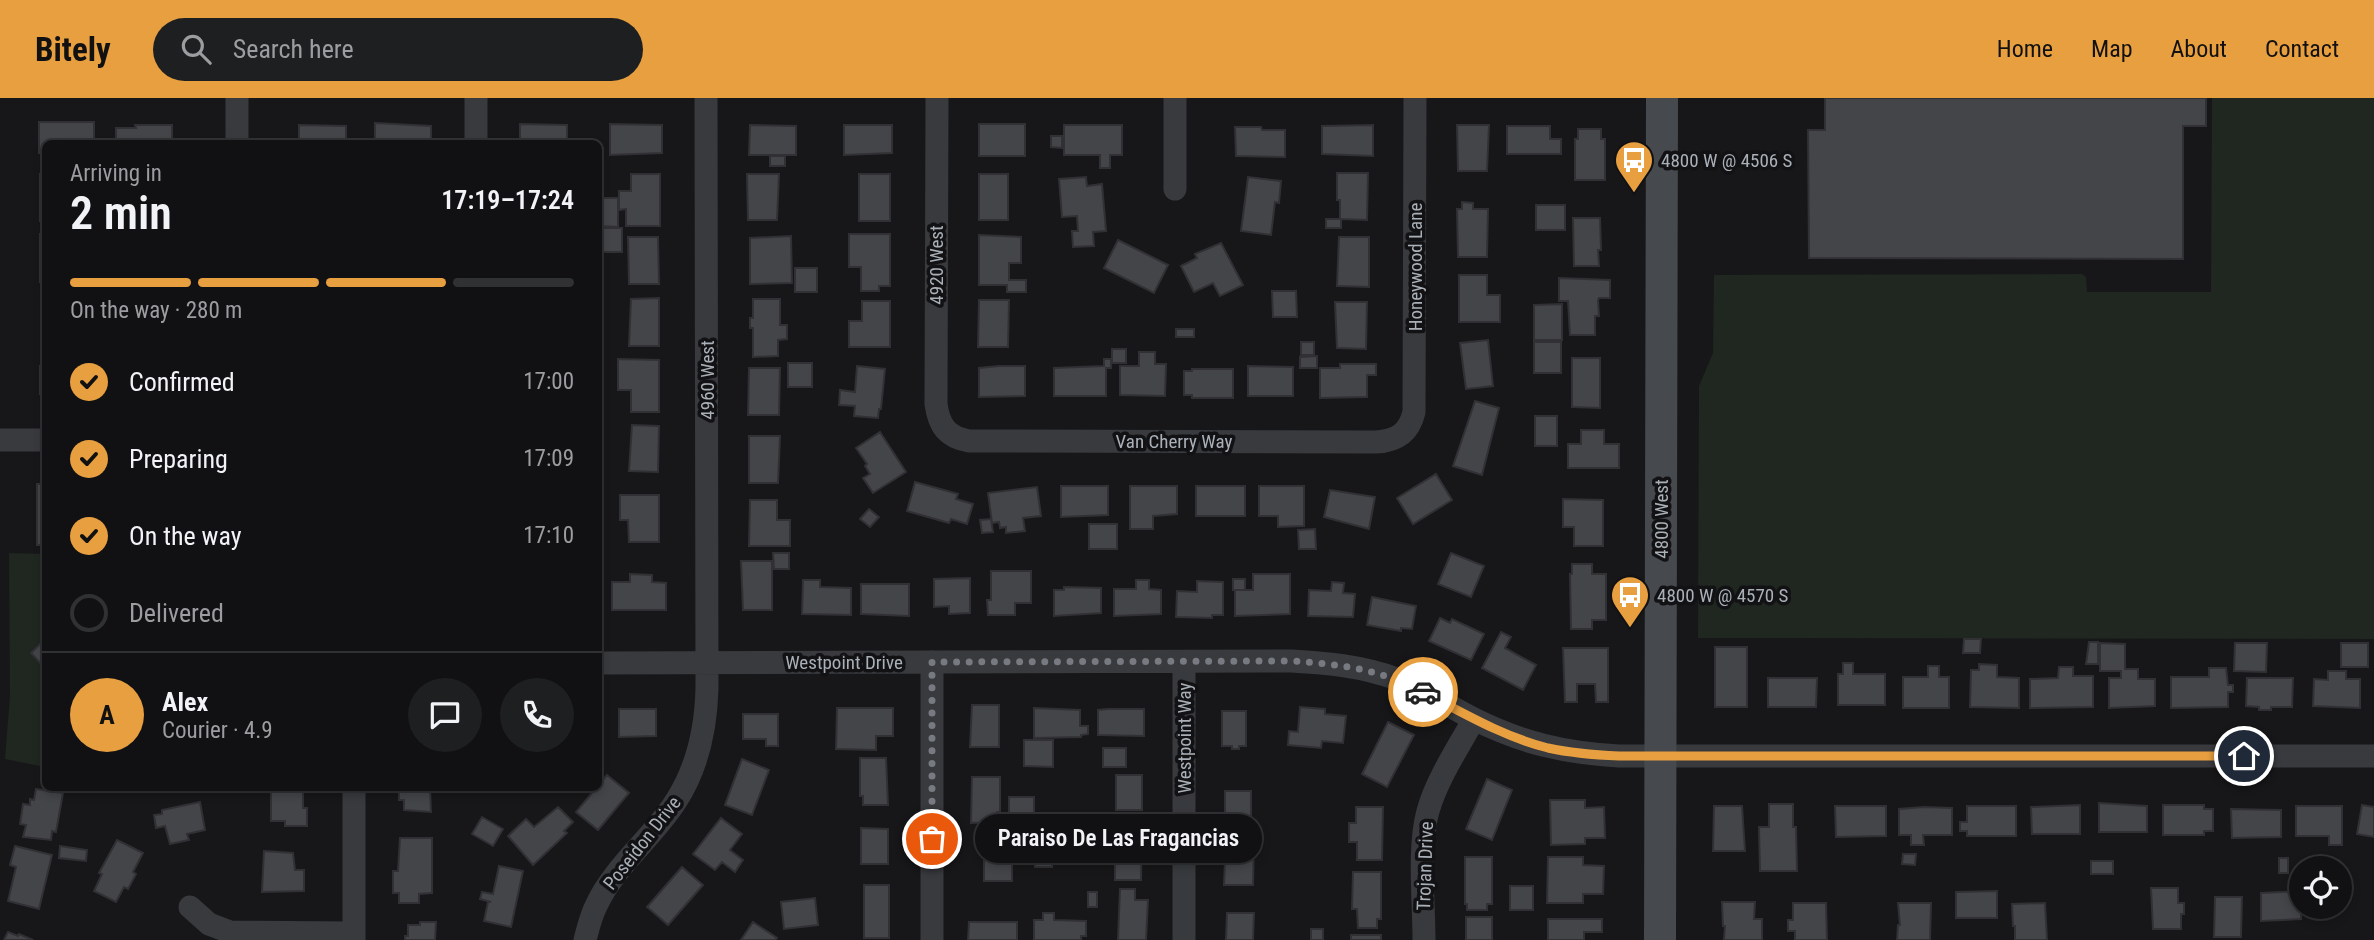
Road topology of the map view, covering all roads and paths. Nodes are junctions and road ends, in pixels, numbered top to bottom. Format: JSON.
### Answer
{"nodes":[{"id":1,"x":237,"y":98,"type":"edge"},
{"id":2,"x":476,"y":98,"type":"edge"},
{"id":3,"x":706,"y":98,"type":"edge"},
{"id":4,"x":937,"y":98,"type":"edge"},
{"id":5,"x":1175,"y":98,"type":"edge"},
{"id":6,"x":1415,"y":98,"type":"edge"},
{"id":7,"x":1662,"y":98,"type":"edge"},
{"id":8,"x":237,"y":140,"type":"edge"},
{"id":9,"x":476,"y":140,"type":"edge"},
{"id":10,"x":1175,"y":189,"type":"dead end"},
{"id":11,"x":944,"y":430,"type":"joint"},
{"id":12,"x":1405,"y":433,"type":"joint"},
{"id":13,"x":0,"y":440,"type":"edge"},
{"id":14,"x":42,"y":440,"type":"edge"},
{"id":15,"x":932,"y":662,"type":"junction"},
{"id":16,"x":1184,"y":662,"type":"junction"},
{"id":17,"x":602,"y":663,"type":"edge"},
{"id":18,"x":707,"y":663,"type":"junction"},
{"id":19,"x":1474,"y":719,"type":"junction"},
{"id":20,"x":1660,"y":756,"type":"junction"},
{"id":21,"x":2374,"y":756,"type":"edge"},
{"id":22,"x":354,"y":791,"type":"edge"},
{"id":23,"x":190,"y":907,"type":"dead end"},
{"id":24,"x":354,"y":936,"type":"edge"},
{"id":25,"x":585,"y":940,"type":"edge"},
{"id":26,"x":932,"y":940,"type":"edge"},
{"id":27,"x":1184,"y":940,"type":"edge"},
{"id":28,"x":1424,"y":940,"type":"edge"},
{"id":29,"x":1660,"y":940,"type":"edge"}],
"edges":[{"from":1,"to":8,"type":"street"},
{"from":2,"to":9,"type":"street"},
{"from":3,"to":18,"type":"street","name":"4960 West"},
{"from":4,"to":11,"type":"street","name":"4920 West"},
{"from":5,"to":10,"type":"street"},
{"from":6,"to":12,"type":"street","name":"Honeywood Lane"},
{"from":7,"to":20,"type":"main road","name":"4800 West"},
{"from":11,"to":12,"type":"street","name":"Van Cherry Way"},
{"from":13,"to":14,"type":"street"},
{"from":15,"to":16,"type":"street","name":"Westpoint Drive"},
{"from":15,"to":18,"type":"street","name":"Westpoint Drive"},
{"from":15,"to":26,"type":"street"},
{"from":16,"to":19,"type":"street","name":"Westpoint Drive"},
{"from":16,"to":27,"type":"street","name":"Westpoint Way"},
{"from":17,"to":18,"type":"street","name":"Westpoint Drive"},
{"from":18,"to":25,"type":"street","name":"Poseidon Drive"},
{"from":19,"to":20,"type":"street","name":"Westpoint Drive"},
{"from":19,"to":28,"type":"street","name":"Trojan Drive"},
{"from":20,"to":21,"type":"street","name":"Westpoint Drive"},
{"from":20,"to":29,"type":"main road","name":"4800 West"},
{"from":22,"to":24,"type":"street"},
{"from":23,"to":24,"type":"street"}]}
